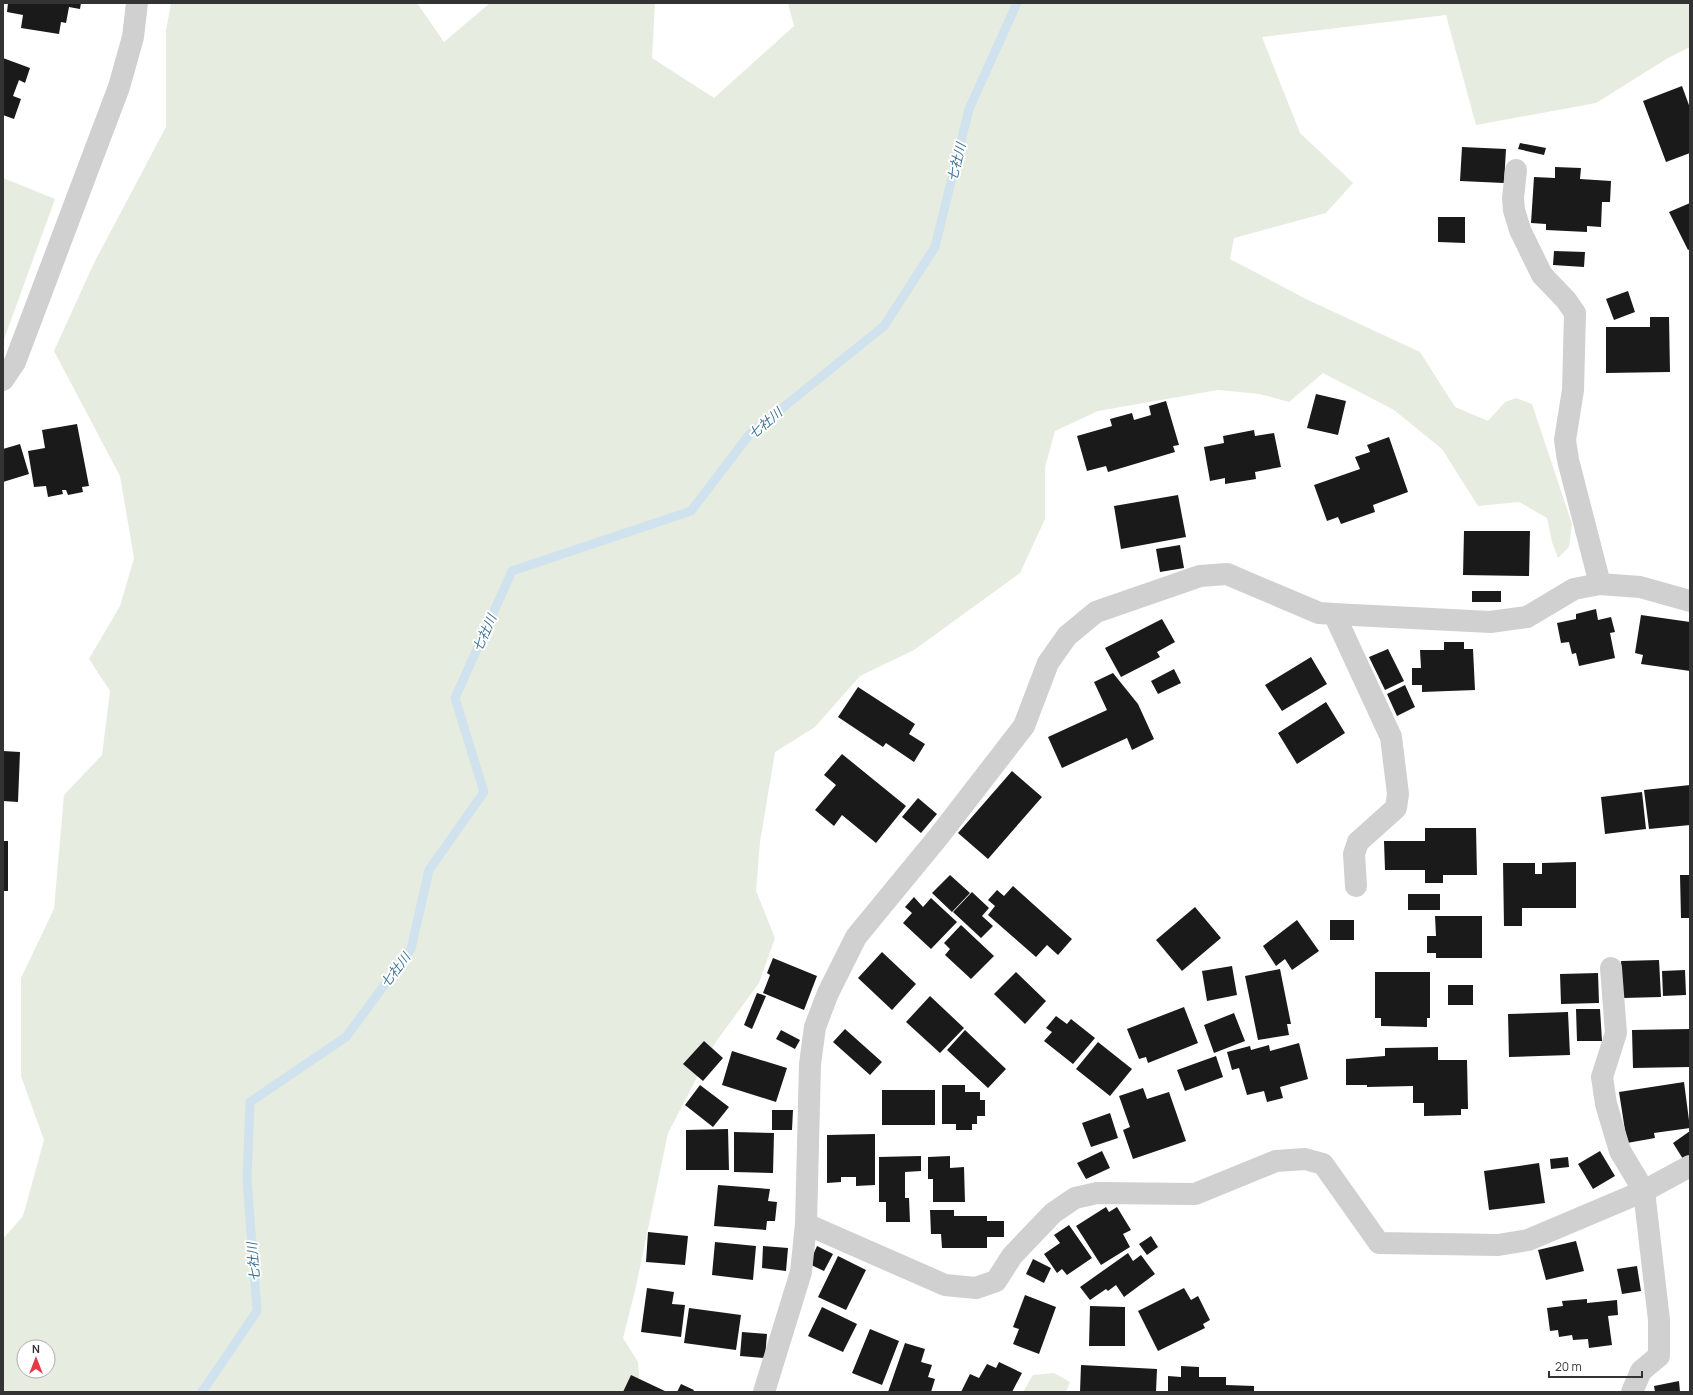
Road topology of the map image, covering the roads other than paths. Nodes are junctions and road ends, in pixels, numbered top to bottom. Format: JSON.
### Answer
{"nodes":[{"id":1,"x":136,"y":3,"type":"edge"},
{"id":2,"x":1516,"y":170,"type":"dead end"},
{"id":3,"x":3,"y":380,"type":"edge"},
{"id":4,"x":1600,"y":584,"type":"junction"},
{"id":5,"x":1690,"y":601,"type":"edge"},
{"id":6,"x":1334,"y":614,"type":"junction"},
{"id":7,"x":1356,"y":886,"type":"dead end"},
{"id":8,"x":1611,"y":968,"type":"dead end"},
{"id":9,"x":1690,"y":1166,"type":"edge"},
{"id":10,"x":1644,"y":1191,"type":"junction"},
{"id":11,"x":806,"y":1224,"type":"junction"},
{"id":12,"x":764,"y":1392,"type":"edge"},
{"id":13,"x":1632,"y":1392,"type":"edge"}],
"edges":[{"from":1,"to":3,"type":"street"},
{"from":2,"to":4,"type":"street"},
{"from":4,"to":5,"type":"street"},
{"from":4,"to":6,"type":"street"},
{"from":6,"to":7,"type":"street"},
{"from":6,"to":11,"type":"street"},
{"from":8,"to":10,"type":"street"},
{"from":9,"to":10,"type":"street"},
{"from":10,"to":11,"type":"street"},
{"from":10,"to":13,"type":"street"},
{"from":11,"to":12,"type":"street"}]}
